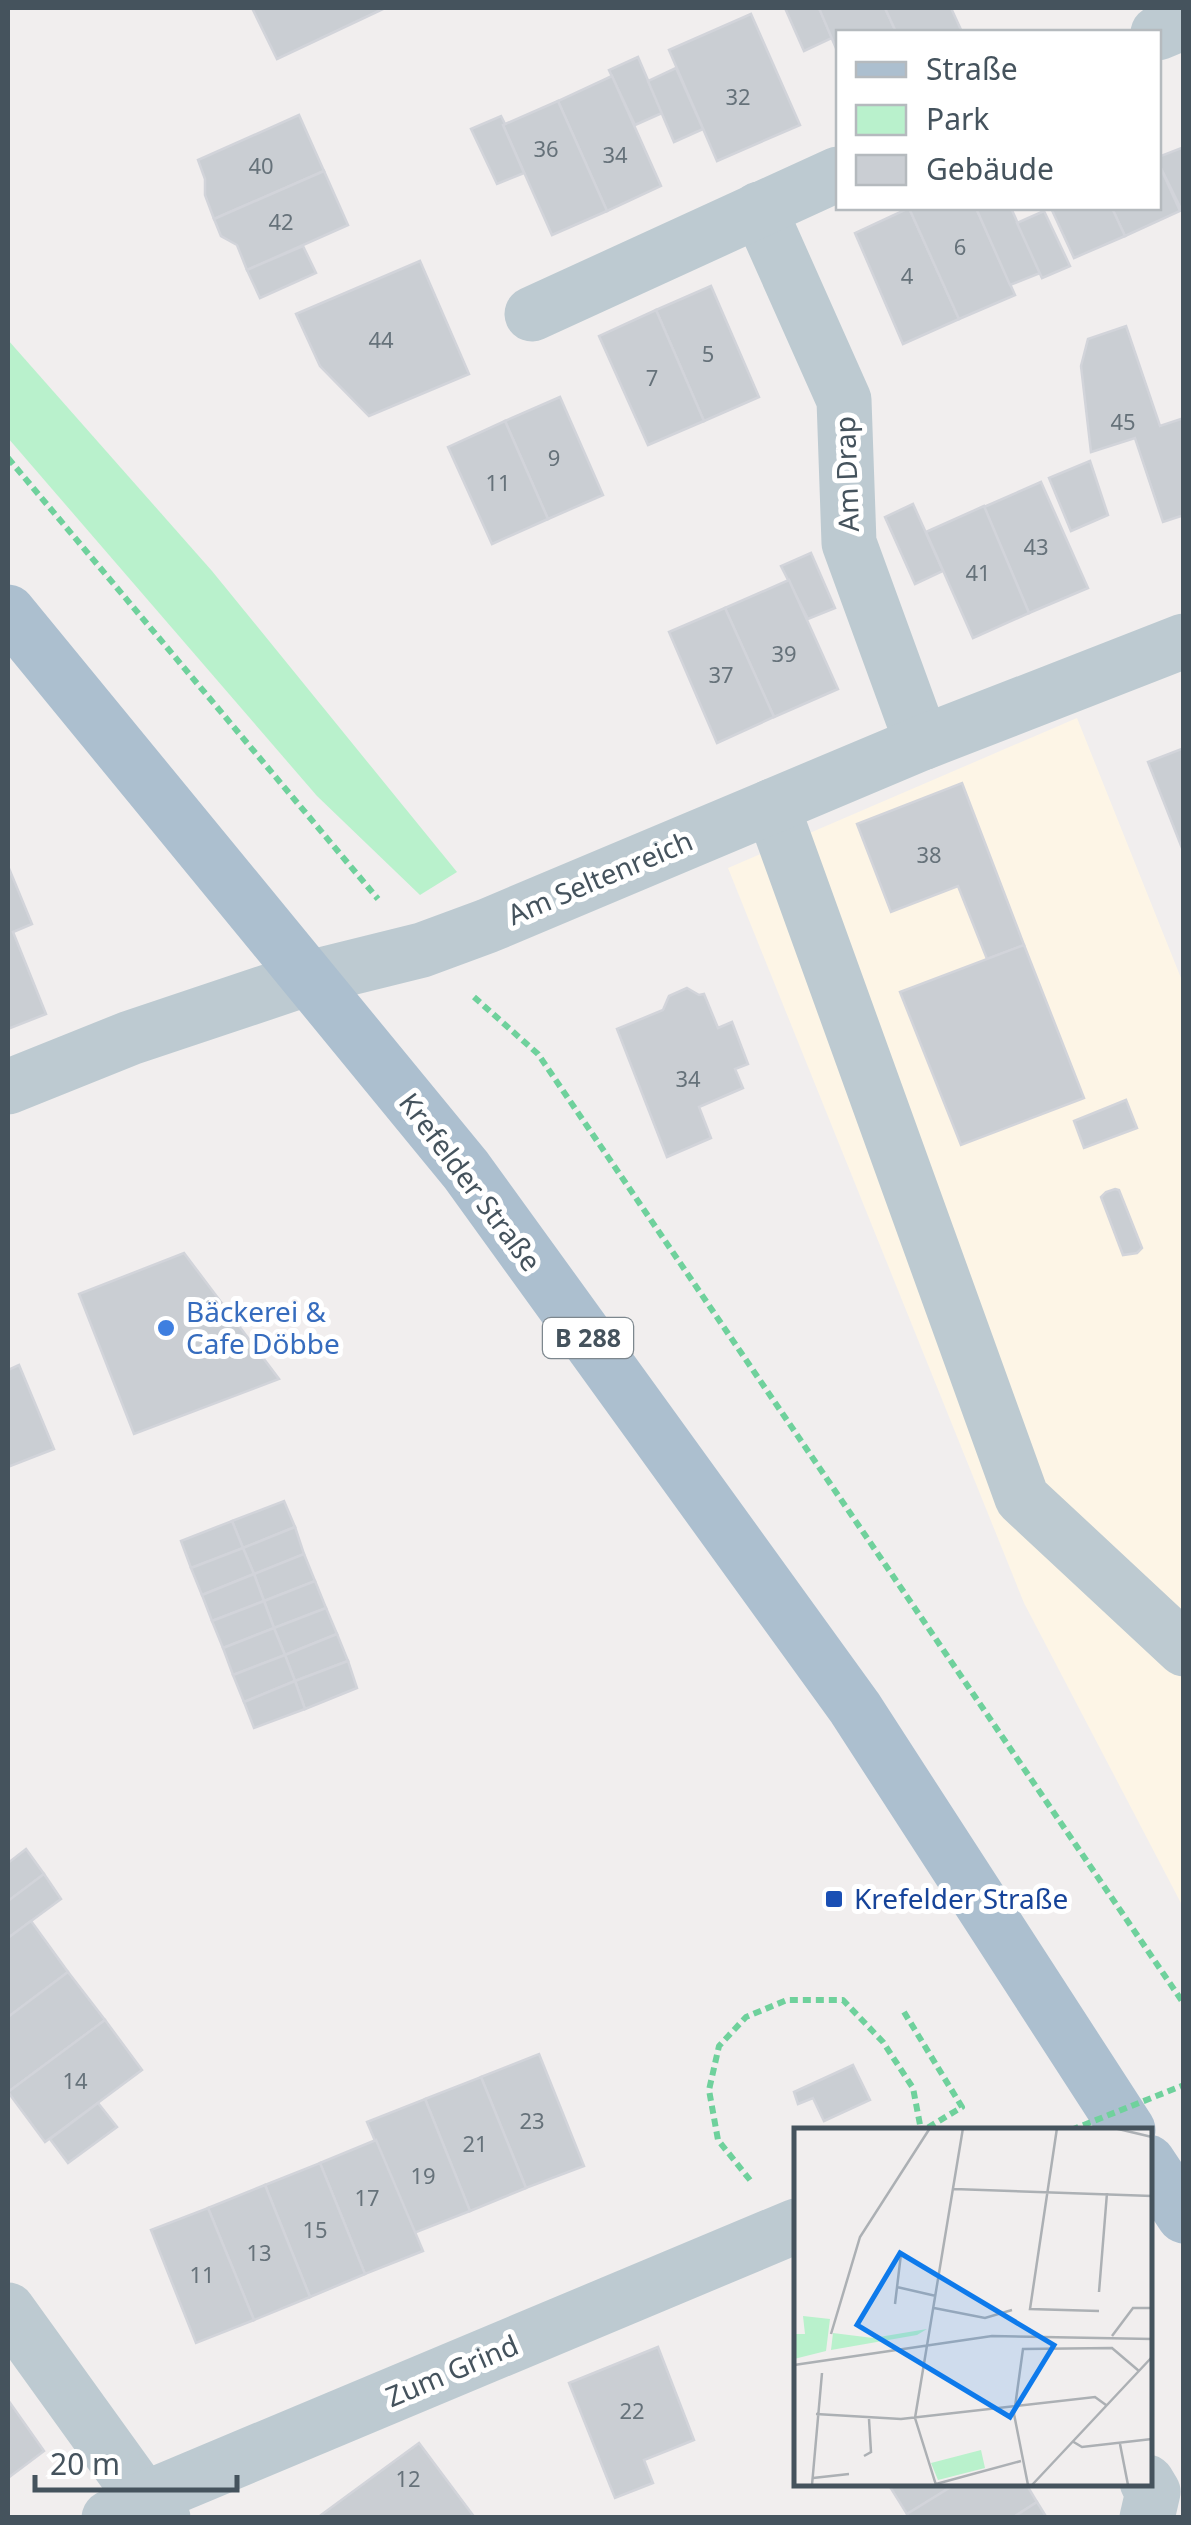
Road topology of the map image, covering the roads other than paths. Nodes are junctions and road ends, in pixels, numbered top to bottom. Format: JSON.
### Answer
{"nodes":[{"id":1,"x":836,"y":175,"type":"edge"},
{"id":2,"x":759,"y":209,"type":"junction"},
{"id":3,"x":532,"y":314,"type":"dead end"},
{"id":4,"x":8,"y":612,"type":"edge"},
{"id":5,"x":1184,"y":641,"type":"edge"},
{"id":6,"x":922,"y":743,"type":"junction"},
{"id":7,"x":772,"y":806,"type":"junction"},
{"id":8,"x":309,"y":978,"type":"junction"},
{"id":9,"x":8,"y":1088,"type":"edge"},
{"id":10,"x":1184,"y":1650,"type":"edge"},
{"id":11,"x":1127,"y":2128,"type":"edge"},
{"id":12,"x":1151,"y":2166,"type":"edge"},
{"id":13,"x":1184,"y":2216,"type":"edge"},
{"id":14,"x":794,"y":2227,"type":"edge"},
{"id":15,"x":8,"y":2310,"type":"edge"},
{"id":16,"x":1149,"y":2485,"type":"edge"},
{"id":17,"x":139,"y":2512,"type":"edge"},
{"id":18,"x":1147,"y":2518,"type":"edge"}],
"edges":[{"from":1,"to":2,"type":"street"},
{"from":2,"to":3,"type":"street"},
{"from":2,"to":6,"type":"street","name":"Am Drap"},
{"from":4,"to":8,"type":"main road","name":"Krefelder Straße","number":"B 288"},
{"from":5,"to":6,"type":"street","name":"Am Seltenreich"},
{"from":6,"to":7,"type":"street","name":"Am Seltenreich"},
{"from":7,"to":8,"type":"street","name":"Am Seltenreich"},
{"from":7,"to":10,"type":"street"},
{"from":8,"to":9,"type":"street","name":"Am Seltenreich"},
{"from":8,"to":11,"type":"main road","name":"Krefelder Straße","number":"B 288"},
{"from":12,"to":13,"type":"main road"},
{"from":14,"to":17,"type":"street","name":"Zum Grind"},
{"from":15,"to":17,"type":"street"},
{"from":16,"to":18,"type":"street"}]}
